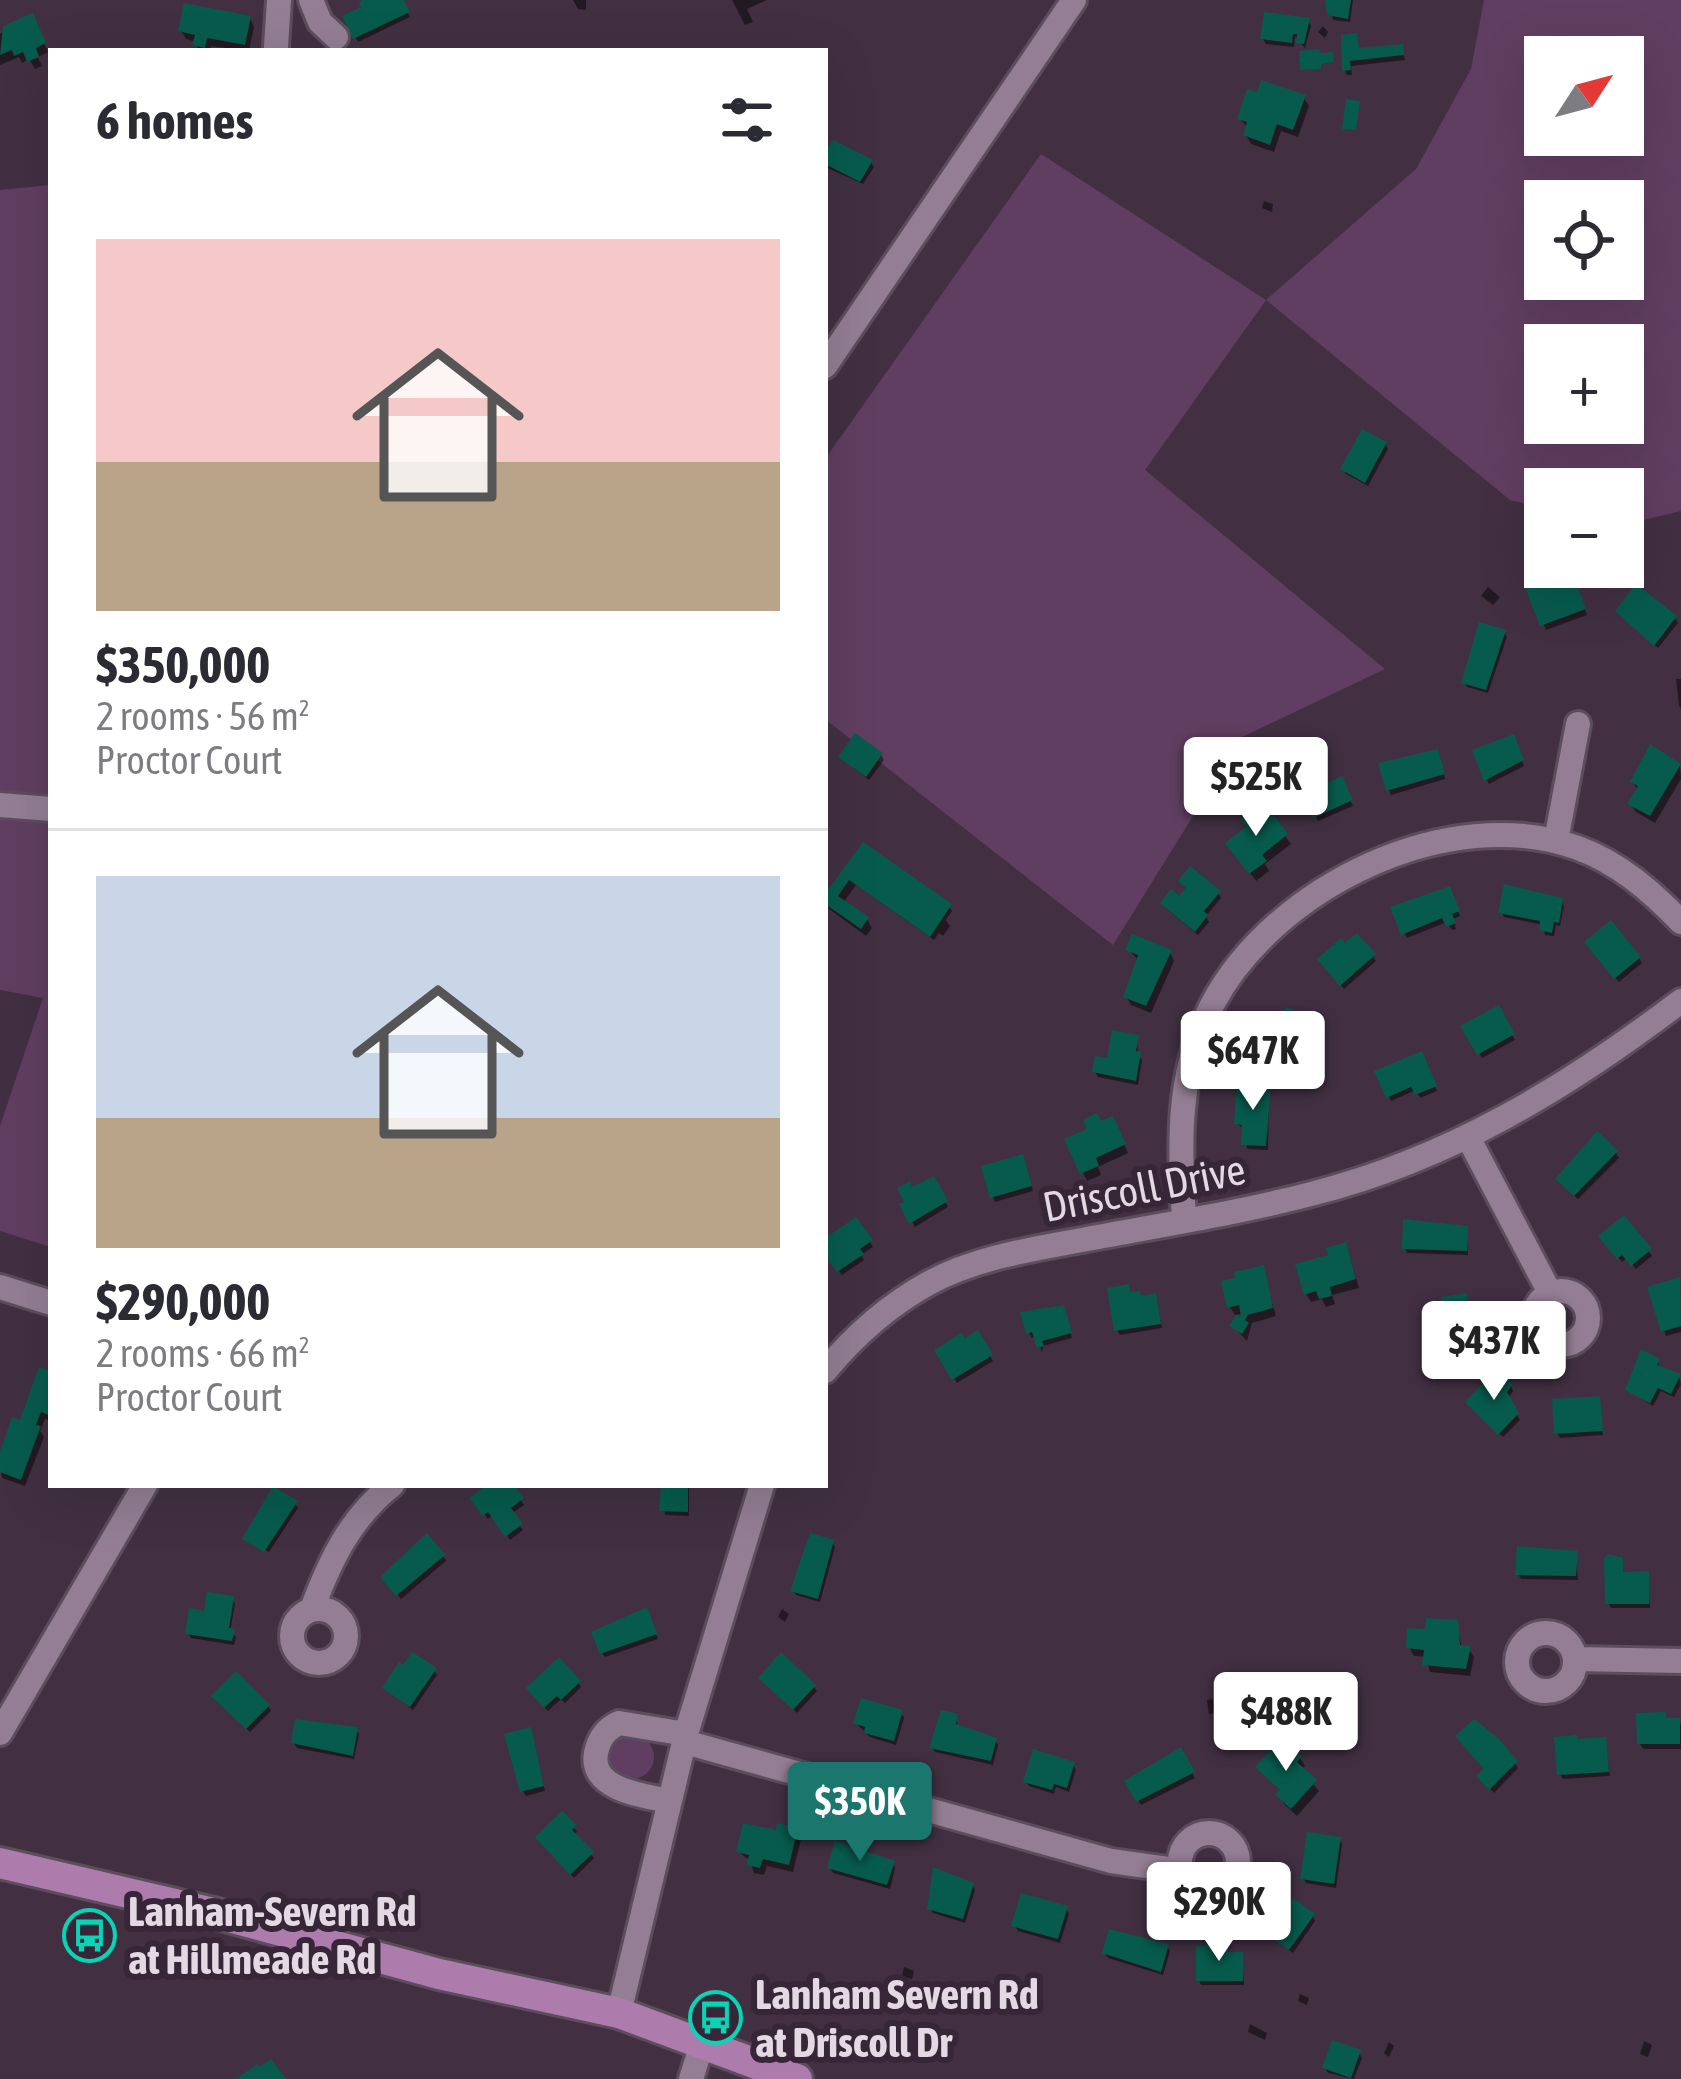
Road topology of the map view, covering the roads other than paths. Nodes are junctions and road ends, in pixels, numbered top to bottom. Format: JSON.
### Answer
{"nodes":[{"id":1,"x":279,"y":0,"type":"edge"},
{"id":2,"x":311,"y":0,"type":"edge"},
{"id":3,"x":1074,"y":0,"type":"edge"},
{"id":4,"x":336,"y":37,"type":"dead end"},
{"id":5,"x":276,"y":47,"type":"dead end"},
{"id":6,"x":828,"y":362,"type":"edge"},
{"id":7,"x":1577,"y":724,"type":"dead end"},
{"id":8,"x":0,"y":805,"type":"edge"},
{"id":9,"x":48,"y":809,"type":"edge"},
{"id":10,"x":1556,"y":841,"type":"junction"},
{"id":11,"x":1681,"y":922,"type":"edge"},
{"id":12,"x":1681,"y":1001,"type":"edge"},
{"id":13,"x":1469,"y":1139,"type":"junction"},
{"id":14,"x":1184,"y":1218,"type":"junction"},
{"id":15,"x":0,"y":1287,"type":"edge"},
{"id":16,"x":1550,"y":1293,"type":"dead end"},
{"id":17,"x":48,"y":1302,"type":"edge"},
{"id":18,"x":828,"y":1368,"type":"edge"},
{"id":19,"x":143,"y":1488,"type":"edge"},
{"id":20,"x":389,"y":1488,"type":"edge"},
{"id":21,"x":761,"y":1488,"type":"edge"},
{"id":22,"x":312,"y":1609,"type":"dead end"},
{"id":23,"x":1575,"y":1659,"type":"dead end"},
{"id":24,"x":1681,"y":1661,"type":"edge"},
{"id":25,"x":0,"y":1733,"type":"edge"},
{"id":26,"x":685,"y":1738,"type":"junction"},
{"id":27,"x":670,"y":1802,"type":"junction"},
{"id":28,"x":0,"y":1863,"type":"edge"},
{"id":29,"x":1182,"y":1870,"type":"dead end"},
{"id":30,"x":619,"y":2013,"type":"junction"},
{"id":31,"x":702,"y":2044,"type":"junction"},
{"id":32,"x":691,"y":2079,"type":"edge"},
{"id":33,"x":797,"y":2079,"type":"edge"}],
"edges":[{"from":1,"to":5,"type":"street"},
{"from":2,"to":4,"type":"street"},
{"from":3,"to":6,"type":"street"},
{"from":7,"to":10,"type":"street"},
{"from":8,"to":9,"type":"street"},
{"from":10,"to":11,"type":"street"},
{"from":10,"to":14,"type":"street"},
{"from":12,"to":13,"type":"street","name":"Driscoll Drive"},
{"from":13,"to":14,"type":"street","name":"Driscoll Drive"},
{"from":13,"to":16,"type":"street"},
{"from":14,"to":18,"type":"street","name":"Driscoll Drive"},
{"from":15,"to":17,"type":"street"},
{"from":19,"to":25,"type":"street"},
{"from":20,"to":22,"type":"street"},
{"from":21,"to":26,"type":"street"},
{"from":23,"to":24,"type":"street"},
{"from":26,"to":27,"type":"street"},
{"from":26,"to":27,"type":"street"},
{"from":26,"to":29,"type":"street"},
{"from":27,"to":30,"type":"street"},
{"from":28,"to":30,"type":"main road"},
{"from":30,"to":31,"type":"main road"},
{"from":31,"to":32,"type":"street"},
{"from":31,"to":33,"type":"main road"}]}
